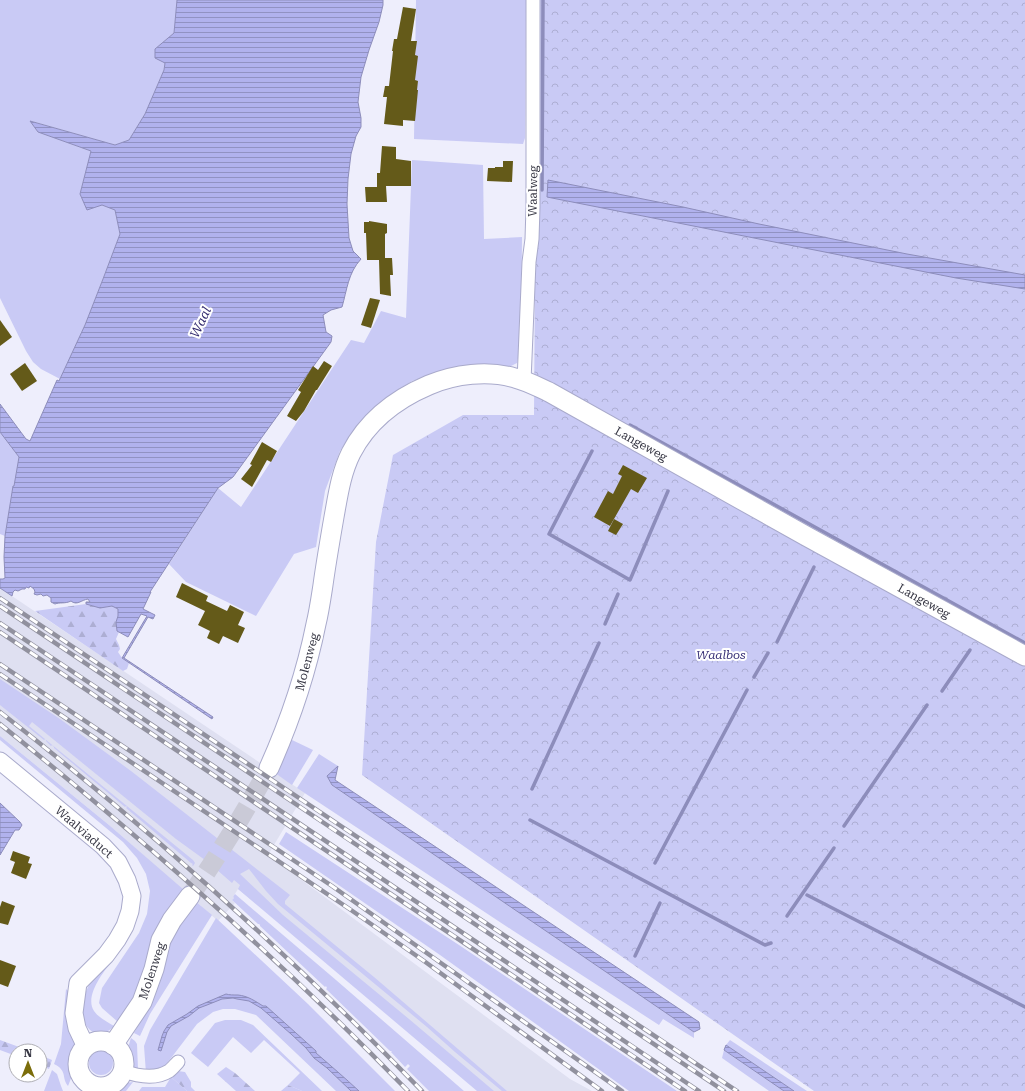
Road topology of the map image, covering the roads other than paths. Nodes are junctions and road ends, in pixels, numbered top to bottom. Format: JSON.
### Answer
{"nodes":[{"id":1,"x":533,"y":0,"type":"edge"},
{"id":2,"x":524,"y":381,"type":"junction"},
{"id":3,"x":328,"y":553,"type":"joint"},
{"id":4,"x":1025,"y":656,"type":"edge"},
{"id":5,"x":0,"y":761,"type":"edge"},
{"id":6,"x":269,"y":768,"type":"tunnel mouth"},
{"id":7,"x":190,"y":896,"type":"tunnel mouth"},
{"id":8,"x":114,"y":1045,"type":"junction"},
{"id":9,"x":86,"y":1047,"type":"junction"},
{"id":10,"x":178,"y":1062,"type":"dead end"},
{"id":11,"x":123,"y":1071,"type":"junction"},
{"id":12,"x":82,"y":1086,"type":"edge"}],
"edges":[{"from":1,"to":2,"type":"street","name":"Waalweg"},
{"from":2,"to":3,"type":"main road","name":"Langeweg"},
{"from":2,"to":4,"type":"main road","name":"Langeweg"},
{"from":3,"to":6,"type":"main road","name":"Molenweg"},
{"from":5,"to":9,"type":"street","name":"Waalviaduct"},
{"from":7,"to":8,"type":"main road","name":"Molenweg"},
{"from":8,"to":9,"type":"main road"},
{"from":8,"to":11,"type":"main road"},
{"from":9,"to":12,"type":"main road"},
{"from":10,"to":11,"type":"street"},
{"from":11,"to":12,"type":"main road"}]}
